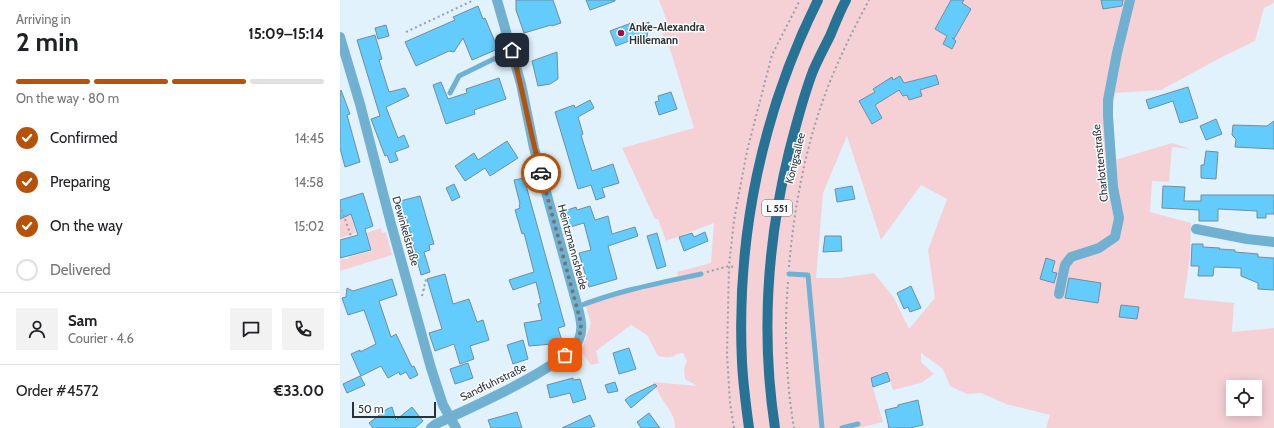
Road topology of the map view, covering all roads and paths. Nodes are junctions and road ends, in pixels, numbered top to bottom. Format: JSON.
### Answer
{"nodes":[{"id":1,"x":474,"y":0,"type":"edge"},
{"id":2,"x":497,"y":0,"type":"edge"},
{"id":3,"x":818,"y":0,"type":"edge"},
{"id":4,"x":846,"y":0,"type":"edge"},
{"id":5,"x":868,"y":0,"type":"edge"},
{"id":6,"x":1130,"y":0,"type":"edge"},
{"id":7,"x":406,"y":32,"type":"dead end"},
{"id":8,"x":340,"y":37,"type":"edge"},
{"id":9,"x":512,"y":50,"type":"junction"},
{"id":10,"x":450,"y":93,"type":"dead end"},
{"id":11,"x":340,"y":205,"type":"edge"},
{"id":12,"x":1196,"y":229,"type":"dead end"},
{"id":13,"x":351,"y":236,"type":"dead end"},
{"id":14,"x":1274,"y":242,"type":"edge"},
{"id":15,"x":701,"y":274,"type":"dead end"},
{"id":16,"x":788,"y":274,"type":"junction"},
{"id":17,"x":426,"y":279,"type":"dead end"},
{"id":18,"x":427,"y":288,"type":"dead end"},
{"id":19,"x":423,"y":290,"type":"junction"},
{"id":20,"x":1059,"y":294,"type":"dead end"},
{"id":21,"x":420,"y":300,"type":"dead end"},
{"id":22,"x":577,"y":307,"type":"junction"},
{"id":23,"x":565,"y":355,"type":"joint"},
{"id":24,"x":450,"y":417,"type":"junction"},
{"id":25,"x":858,"y":424,"type":"dead end"},
{"id":26,"x":431,"y":428,"type":"edge"},
{"id":27,"x":456,"y":428,"type":"edge"},
{"id":28,"x":748,"y":428,"type":"edge"},
{"id":29,"x":775,"y":428,"type":"edge"},
{"id":30,"x":794,"y":428,"type":"edge"},
{"id":31,"x":822,"y":428,"type":"edge"},
{"id":32,"x":842,"y":428,"type":"edge"}],
"edges":[{"from":1,"to":7,"type":"path"},
{"from":2,"to":9,"type":"street","name":"Heintzmannsheide"},
{"from":3,"to":28,"type":"main road","number":"L 551"},
{"from":4,"to":29,"type":"main road","name":"Königsallee","number":"L 551"},
{"from":5,"to":16,"type":"path","name":"Königsallee"},
{"from":6,"to":20,"type":"street","name":"Charlottenstraße"},
{"from":8,"to":24,"type":"street","name":"Dewinkelstraße"},
{"from":9,"to":10,"type":"lane"},
{"from":9,"to":22,"type":"street","name":"Heintzmannsheide"},
{"from":11,"to":13,"type":"path"},
{"from":12,"to":14,"type":"street"},
{"from":15,"to":22,"type":"lane"},
{"from":16,"to":30,"type":"path","name":"Königsallee"},
{"from":16,"to":31,"type":"lane"},
{"from":17,"to":19,"type":"path"},
{"from":18,"to":19,"type":"path"},
{"from":19,"to":21,"type":"path"},
{"from":22,"to":23,"type":"street","name":"Heintzmannsheide"},
{"from":23,"to":24,"type":"street","name":"Sandfuhrstraße"},
{"from":24,"to":26,"type":"street","name":"Sandfuhrstraße"},
{"from":24,"to":27,"type":"street","name":"Dewinkelstraße"},
{"from":25,"to":32,"type":"lane"}]}
